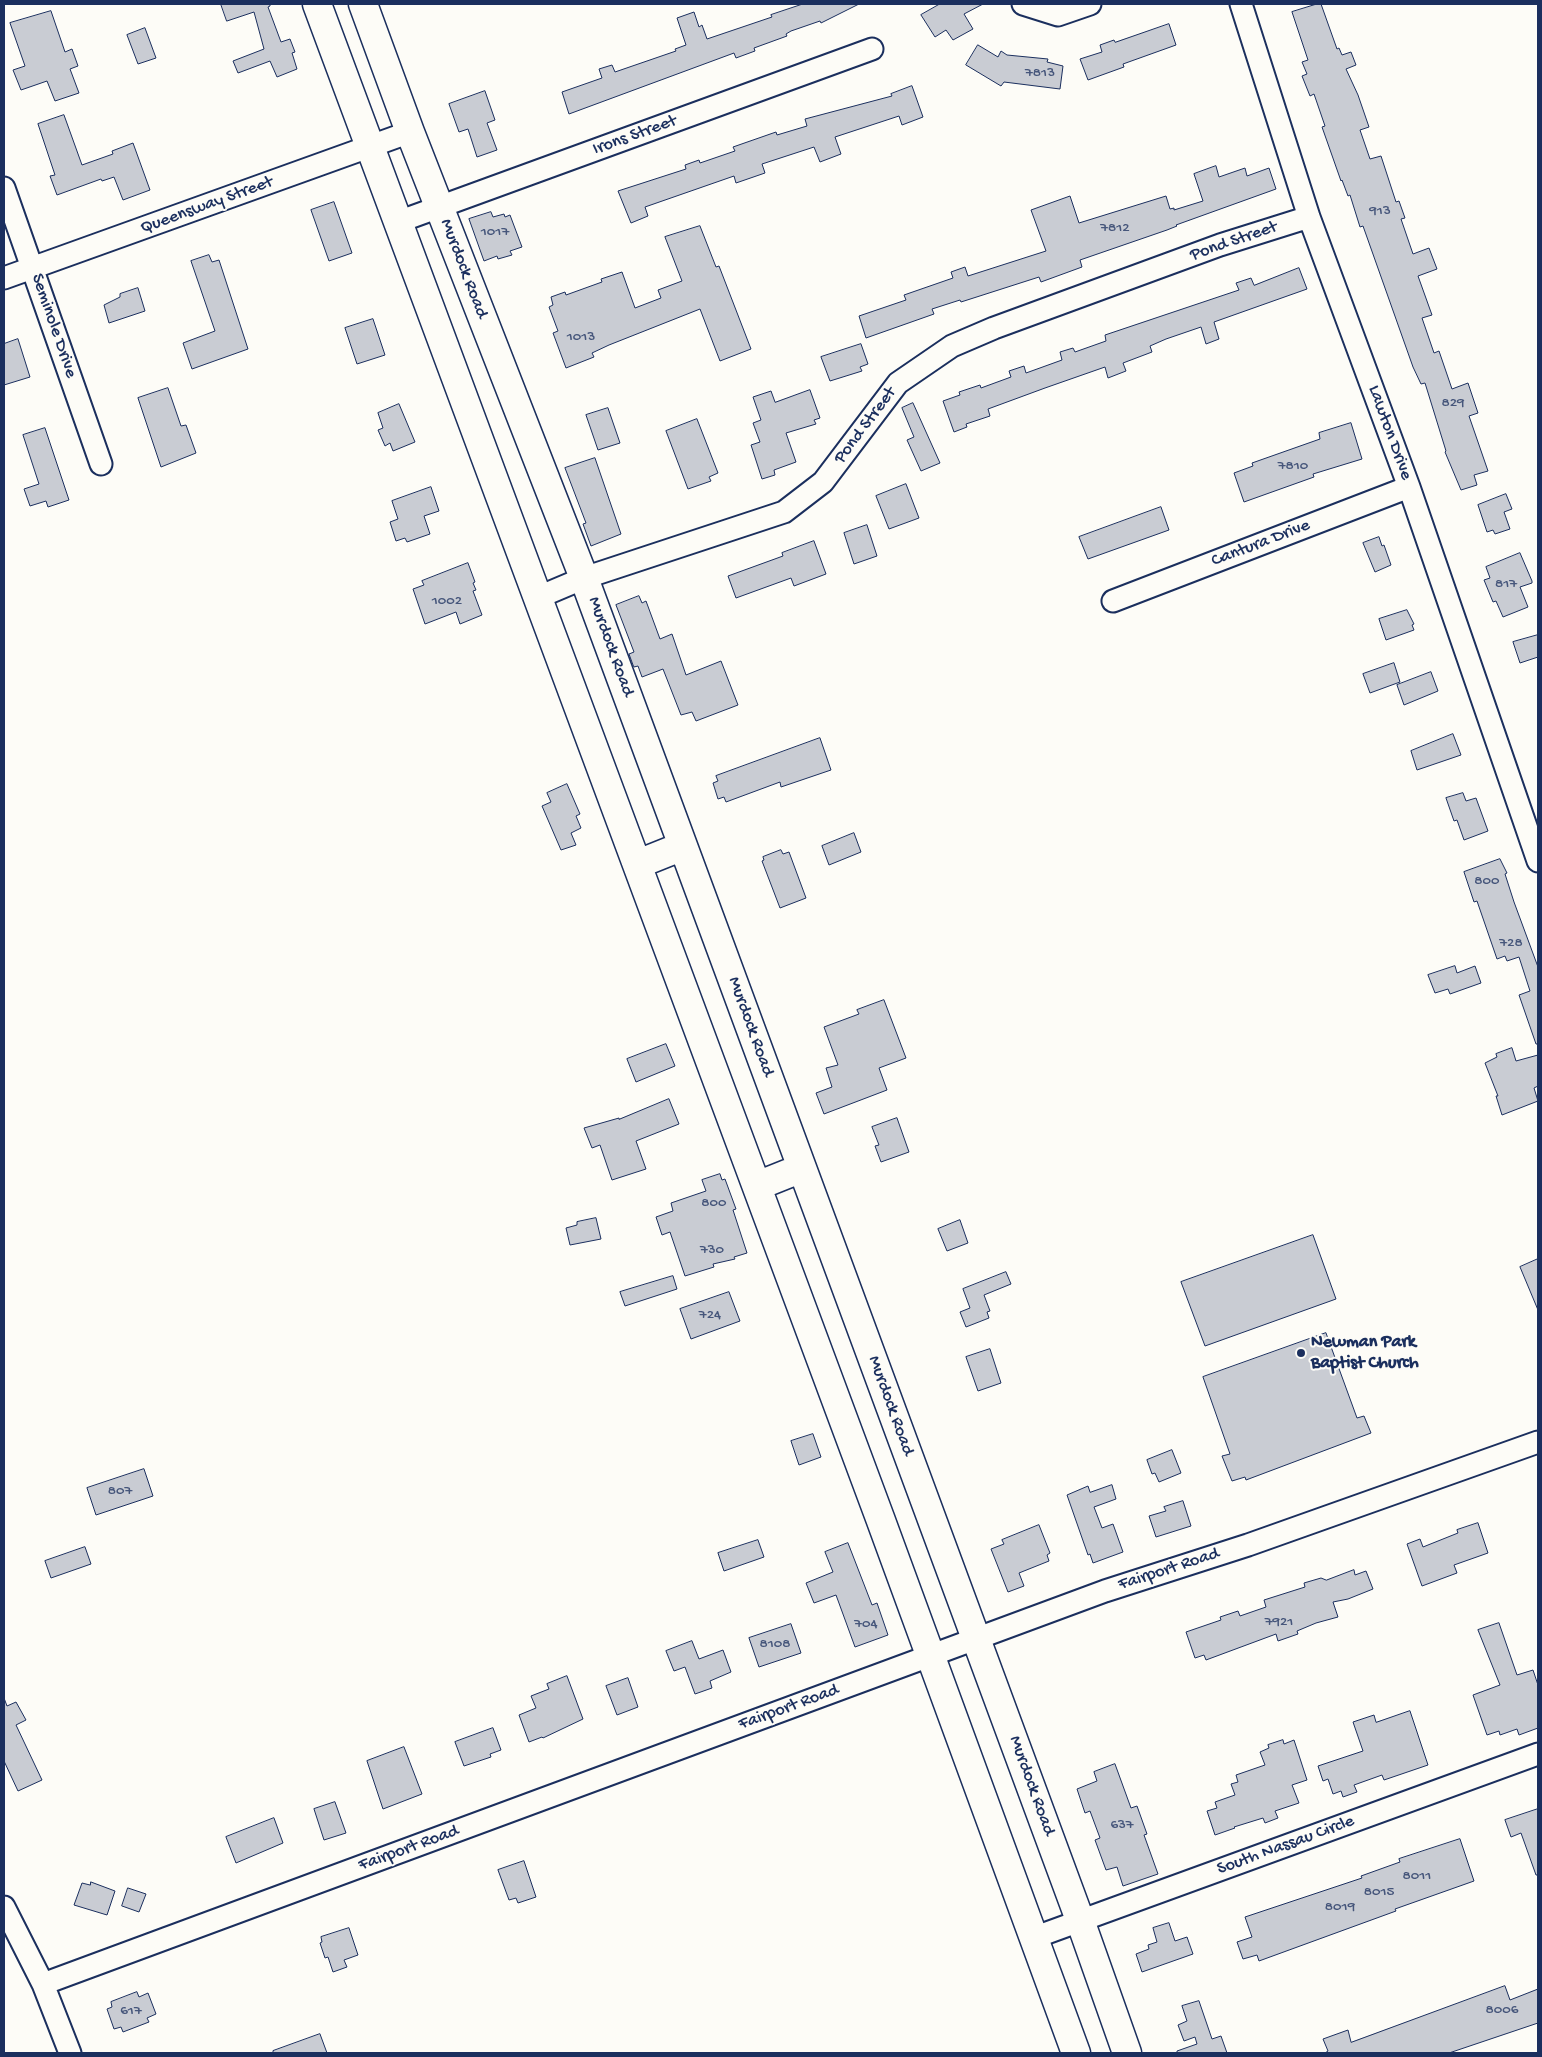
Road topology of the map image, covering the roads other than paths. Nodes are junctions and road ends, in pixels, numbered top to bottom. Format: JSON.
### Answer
{"nodes":[{"id":1,"x":317,"y":4,"type":"edge"},
{"id":2,"x":363,"y":4,"type":"edge"},
{"id":3,"x":1023,"y":4,"type":"edge"},
{"id":4,"x":1090,"y":4,"type":"edge"},
{"id":5,"x":1241,"y":4,"type":"edge"},
{"id":6,"x":872,"y":49,"type":"dead end"},
{"id":7,"x":410,"y":132,"type":"junction"},
{"id":8,"x":370,"y":148,"type":"junction"},
{"id":9,"x":4,"y":188,"type":"edge"},
{"id":10,"x":439,"y":207,"type":"junction"},
{"id":11,"x":1309,"y":217,"type":"junction"},
{"id":12,"x":398,"y":222,"type":"junction"},
{"id":13,"x":33,"y":268,"type":"junction"},
{"id":14,"x":4,"y":278,"type":"edge"},
{"id":15,"x":101,"y":464,"type":"dead end"},
{"id":16,"x":1409,"y":488,"type":"junction"},
{"id":17,"x":584,"y":578,"type":"junction"},
{"id":18,"x":539,"y":597,"type":"junction"},
{"id":19,"x":1113,"y":601,"type":"dead end"},
{"id":20,"x":683,"y":846,"type":"junction"},
{"id":21,"x":1538,"y":861,"type":"edge"},
{"id":22,"x":638,"y":864,"type":"junction"},
{"id":23,"x":802,"y":1168,"type":"junction"},
{"id":24,"x":757,"y":1186,"type":"junction"},
{"id":25,"x":1538,"y":1442,"type":"edge"},
{"id":26,"x":976,"y":1638,"type":"junction"},
{"id":27,"x":931,"y":1656,"type":"junction"},
{"id":28,"x":1538,"y":1754,"type":"edge"},
{"id":29,"x":4,"y":1907,"type":"edge"},
{"id":30,"x":1080,"y":1920,"type":"junction"},
{"id":31,"x":1033,"y":1938,"type":"junction"},
{"id":32,"x":43,"y":1984,"type":"junction"},
{"id":33,"x":70,"y":2053,"type":"edge"},
{"id":34,"x":1076,"y":2053,"type":"edge"},
{"id":35,"x":1127,"y":2053,"type":"edge"}],
"edges":[{"from":1,"to":8,"type":"main road"},
{"from":2,"to":7,"type":"main road","name":"Murdock Road"},
{"from":3,"to":4,"type":"street"},
{"from":5,"to":11,"type":"street","name":"Lawton Drive"},
{"from":6,"to":10,"type":"street","name":"Irons Street"},
{"from":7,"to":8,"type":"street","name":"Queensway Street"},
{"from":7,"to":10,"type":"main road","name":"Murdock Road"},
{"from":8,"to":12,"type":"main road"},
{"from":8,"to":13,"type":"street","name":"Queensway Street"},
{"from":9,"to":13,"type":"street","name":"Seminole Drive"},
{"from":10,"to":12,"type":"street","name":"Irons Street"},
{"from":10,"to":17,"type":"main road","name":"Murdock Road"},
{"from":11,"to":16,"type":"street","name":"Lawton Drive"},
{"from":11,"to":17,"type":"street","name":"Pond Street"},
{"from":12,"to":18,"type":"main road"},
{"from":13,"to":14,"type":"street","name":"Queensway Street"},
{"from":13,"to":15,"type":"street","name":"Seminole Drive"},
{"from":16,"to":19,"type":"street","name":"Cantura Drive"},
{"from":16,"to":21,"type":"street","name":"Lawton Drive"},
{"from":17,"to":18,"type":"street","name":"Pond Street"},
{"from":17,"to":20,"type":"main road","name":"Murdock Road"},
{"from":18,"to":22,"type":"main road"},
{"from":20,"to":22,"type":"main road"},
{"from":20,"to":23,"type":"main road","name":"Murdock Road"},
{"from":22,"to":24,"type":"main road"},
{"from":23,"to":24,"type":"main road"},
{"from":23,"to":26,"type":"main road","name":"Murdock Road"},
{"from":24,"to":27,"type":"main road"},
{"from":25,"to":26,"type":"street","name":"Fairport Road"},
{"from":26,"to":27,"type":"street","name":"Fairport Road"},
{"from":26,"to":30,"type":"main road","name":"Murdock Road"},
{"from":27,"to":31,"type":"main road"},
{"from":27,"to":32,"type":"street","name":"Fairport Road"},
{"from":28,"to":30,"type":"street","name":"South Nassau Circle"},
{"from":29,"to":32,"type":"street"},
{"from":30,"to":31,"type":"street","name":"South Nassau Circle"},
{"from":30,"to":35,"type":"main road","name":"Murdock Road"},
{"from":31,"to":34,"type":"main road"},
{"from":32,"to":33,"type":"street"}]}
